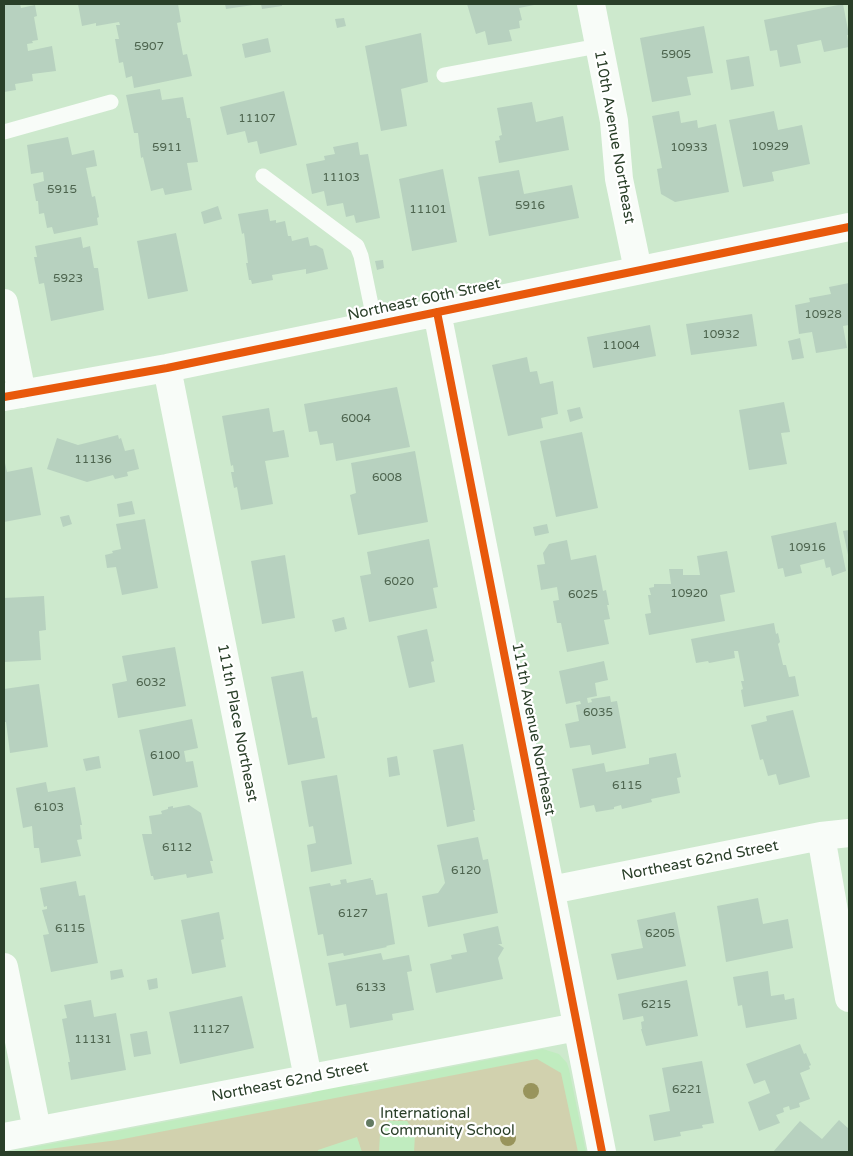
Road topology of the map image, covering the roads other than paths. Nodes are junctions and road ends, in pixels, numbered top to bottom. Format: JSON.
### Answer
{"nodes":[{"id":1,"x":591,"y":4,"type":"edge"},
{"id":2,"x":598,"y":46,"type":"junction"},
{"id":3,"x":444,"y":75,"type":"dead end"},
{"id":4,"x":111,"y":102,"type":"dead end"},
{"id":5,"x":4,"y":132,"type":"edge"},
{"id":6,"x":263,"y":176,"type":"dead end"},
{"id":7,"x":849,"y":227,"type":"edge"},
{"id":8,"x":638,"y":270,"type":"junction"},
{"id":9,"x":4,"y":303,"type":"edge"},
{"id":10,"x":437,"y":312,"type":"junction"},
{"id":11,"x":375,"y":324,"type":"junction"},
{"id":12,"x":167,"y":368,"type":"junction"},
{"id":13,"x":13,"y":396,"type":"edge"},
{"id":14,"x":849,"y":833,"type":"edge"},
{"id":15,"x":821,"y":836,"type":"junction"},
{"id":16,"x":551,"y":890,"type":"junction"},
{"id":17,"x":4,"y":967,"type":"edge"},
{"id":18,"x":849,"y":998,"type":"edge"},
{"id":19,"x":577,"y":1027,"type":"junction"},
{"id":20,"x":308,"y":1078,"type":"junction"},
{"id":21,"x":4,"y":1082,"type":"edge"},
{"id":22,"x":29,"y":1094,"type":"junction"},
{"id":23,"x":37,"y":1130,"type":"junction"},
{"id":24,"x":4,"y":1137,"type":"edge"},
{"id":25,"x":602,"y":1152,"type":"edge"}],
"edges":[{"from":1,"to":2,"type":"street","name":"110th Avenue Northeast"},
{"from":2,"to":3,"type":"lane"},
{"from":2,"to":8,"type":"street","name":"110th Avenue Northeast"},
{"from":4,"to":5,"type":"lane"},
{"from":6,"to":11,"type":"lane"},
{"from":7,"to":8,"type":"street","name":"Northeast 60th Street"},
{"from":8,"to":10,"type":"street","name":"Northeast 60th Street"},
{"from":9,"to":13,"type":"street"},
{"from":10,"to":11,"type":"street","name":"Northeast 60th Street"},
{"from":10,"to":16,"type":"street","name":"111th Avenue Northeast"},
{"from":11,"to":12,"type":"street","name":"Northeast 60th Street"},
{"from":12,"to":13,"type":"street","name":"Northeast 60th Street"},
{"from":12,"to":20,"type":"street","name":"111th Place Northeast"},
{"from":14,"to":15,"type":"street","name":"Northeast 62nd Street"},
{"from":15,"to":16,"type":"street","name":"Northeast 62nd Street"},
{"from":15,"to":18,"type":"street"},
{"from":16,"to":19,"type":"street","name":"111th Avenue Northeast"},
{"from":17,"to":22,"type":"street"},
{"from":19,"to":20,"type":"street","name":"Northeast 62nd Street"},
{"from":19,"to":25,"type":"street","name":"111th Avenue Northeast"},
{"from":20,"to":23,"type":"street","name":"Northeast 62nd Street"},
{"from":21,"to":22,"type":"street"},
{"from":22,"to":23,"type":"street"},
{"from":23,"to":24,"type":"street","name":"Northeast 62nd Street"}]}
